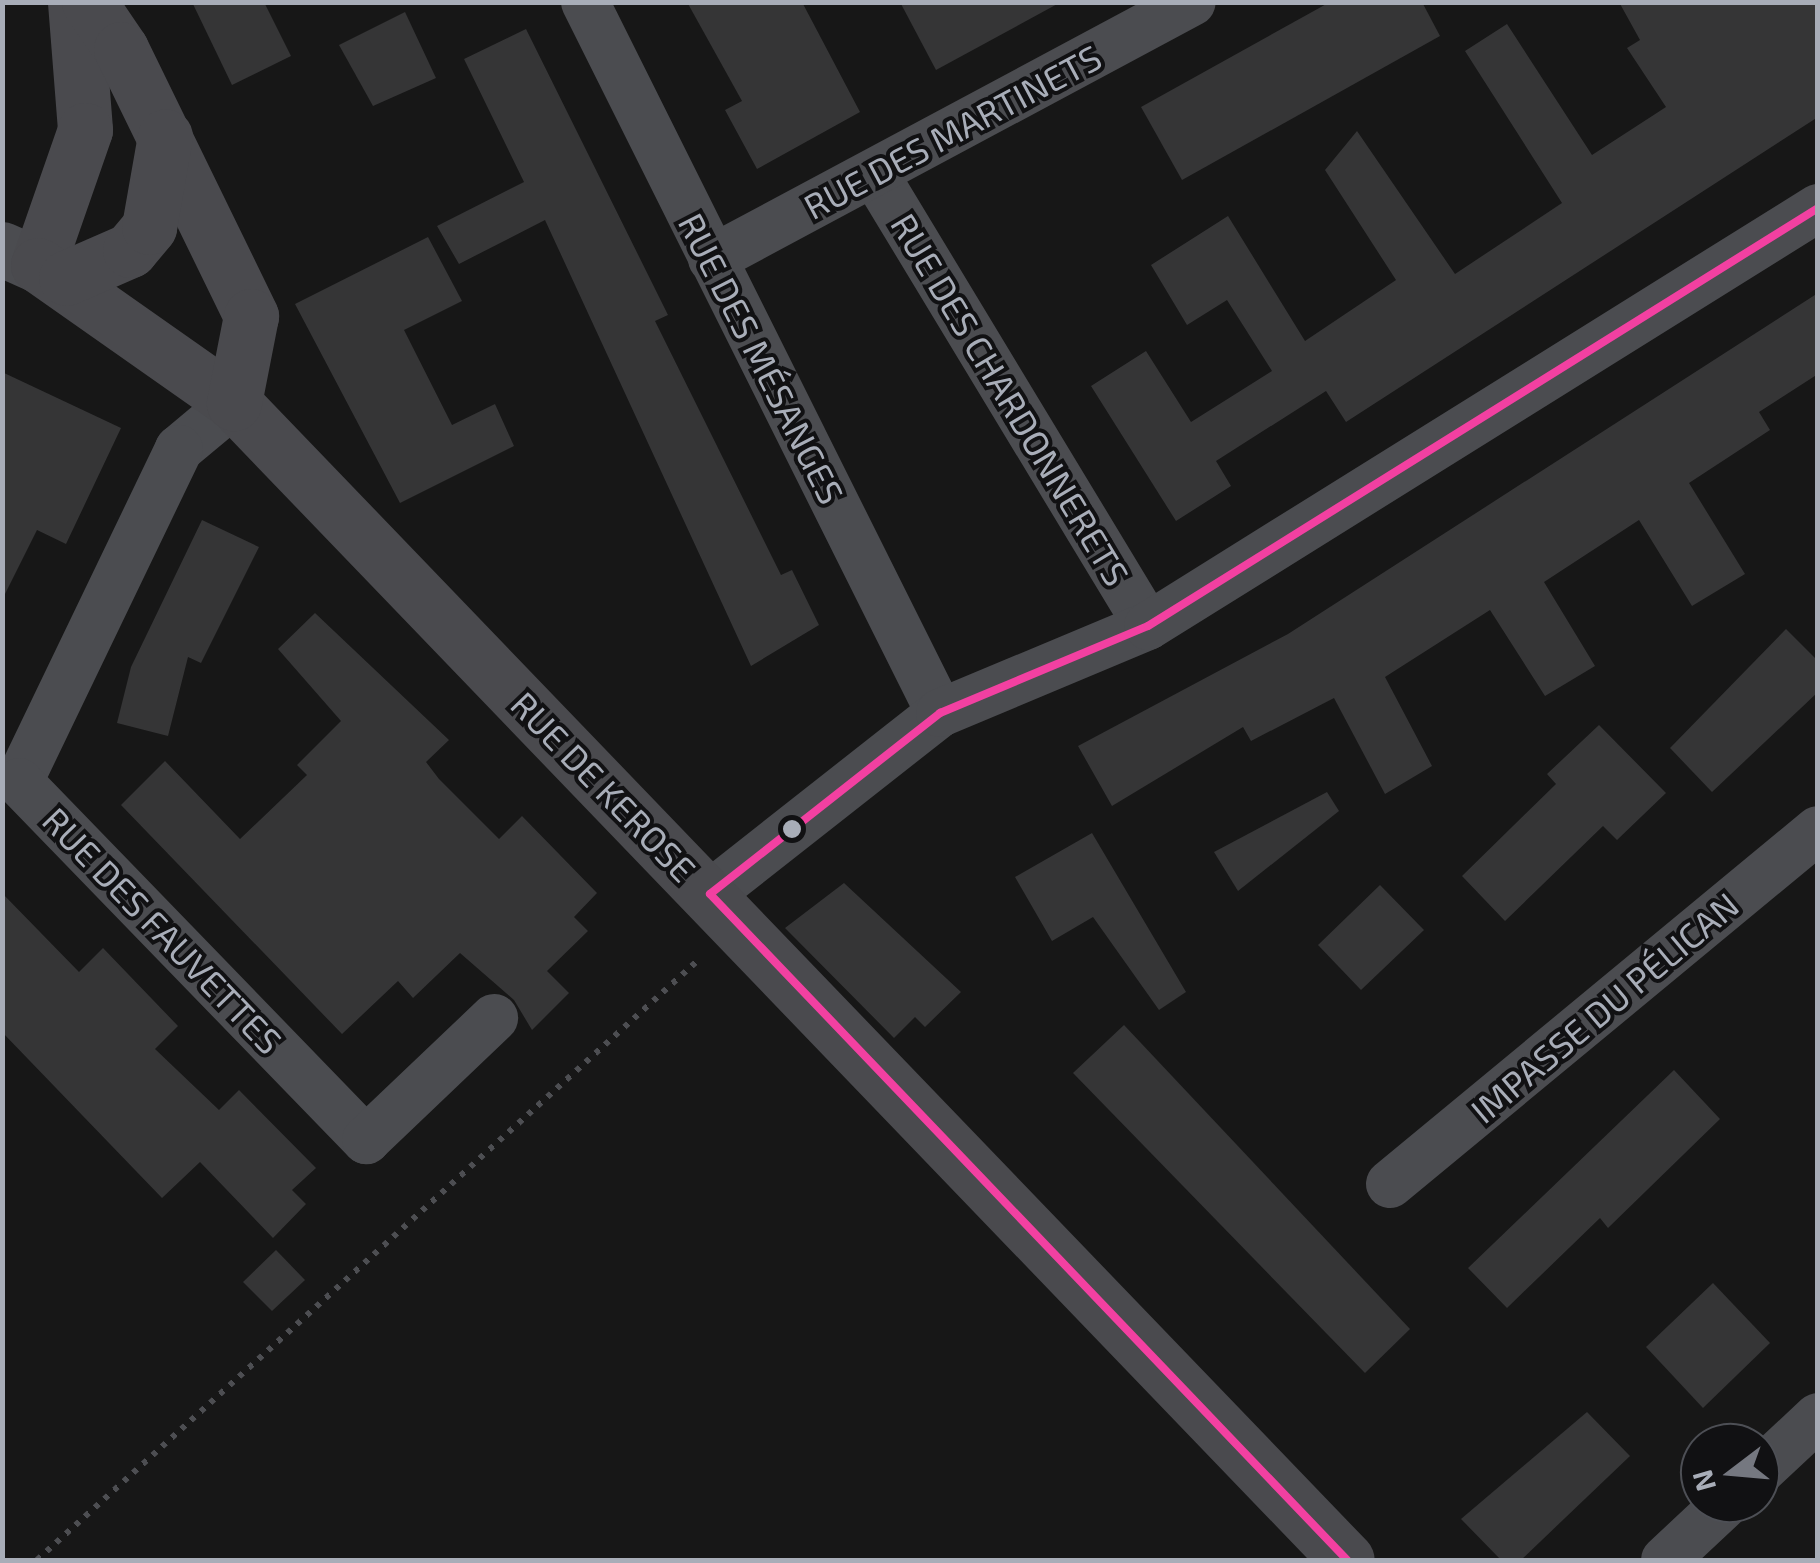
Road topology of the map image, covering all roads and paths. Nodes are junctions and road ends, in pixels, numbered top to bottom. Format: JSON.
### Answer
{"nodes":[{"id":1,"x":74,"y":2,"type":"edge"},
{"id":2,"x":89,"y":2,"type":"edge"},
{"id":3,"x":585,"y":2,"type":"edge"},
{"id":4,"x":1192,"y":2,"type":"edge"},
{"id":5,"x":1122,"y":19,"type":"edge"},
{"id":6,"x":164,"y":136,"type":"junction"},
{"id":7,"x":874,"y":172,"type":"junction"},
{"id":8,"x":1818,"y":208,"type":"edge"},
{"id":9,"x":712,"y":259,"type":"junction"},
{"id":10,"x":36,"y":264,"type":"edge"},
{"id":11,"x":234,"y":403,"type":"junction"},
{"id":12,"x":1148,"y":626,"type":"junction"},
{"id":13,"x":940,"y":713,"type":"junction"},
{"id":14,"x":1818,"y":830,"type":"edge"},
{"id":15,"x":724,"y":909,"type":"junction"},
{"id":16,"x":494,"y":1018,"type":"dead end"},
{"id":17,"x":1390,"y":1184,"type":"dead end"},
{"id":18,"x":1818,"y":1417,"type":"edge"},
{"id":19,"x":1780,"y":1452,"type":"edge"},
{"id":20,"x":1705,"y":1523,"type":"edge"},
{"id":21,"x":37,"y":1560,"type":"edge"},
{"id":22,"x":1347,"y":1560,"type":"edge"},
{"id":23,"x":1665,"y":1560,"type":"edge"}],
"edges":[{"from":1,"to":10,"type":"main road"},
{"from":2,"to":6,"type":"main road"},
{"from":3,"to":9,"type":"street","name":"RUE DES MÉSANGES"},
{"from":4,"to":5,"type":"street","name":"RUE DES MARTINETS"},
{"from":5,"to":7,"type":"street","name":"RUE DES MARTINETS"},
{"from":6,"to":10,"type":"main road"},
{"from":6,"to":11,"type":"main road"},
{"from":7,"to":9,"type":"street","name":"RUE DES MARTINETS"},
{"from":7,"to":12,"type":"street","name":"RUE DES CHARDONNERETS"},
{"from":8,"to":12,"type":"street"},
{"from":9,"to":13,"type":"street","name":"RUE DES MÉSANGES"},
{"from":10,"to":11,"type":"main road","name":"RUE DE KEROSE"},
{"from":11,"to":15,"type":"main road","name":"RUE DE KEROSE"},
{"from":11,"to":16,"type":"street","name":"RUE DES FAUVETTES"},
{"from":12,"to":13,"type":"street"},
{"from":13,"to":15,"type":"street"},
{"from":14,"to":17,"type":"street","name":"IMPASSE DU PÉLICAN"},
{"from":15,"to":21,"type":"path"},
{"from":15,"to":22,"type":"main road","name":"RUE DE KEROSE"},
{"from":18,"to":19,"type":"street"},
{"from":20,"to":23,"type":"street"}]}
